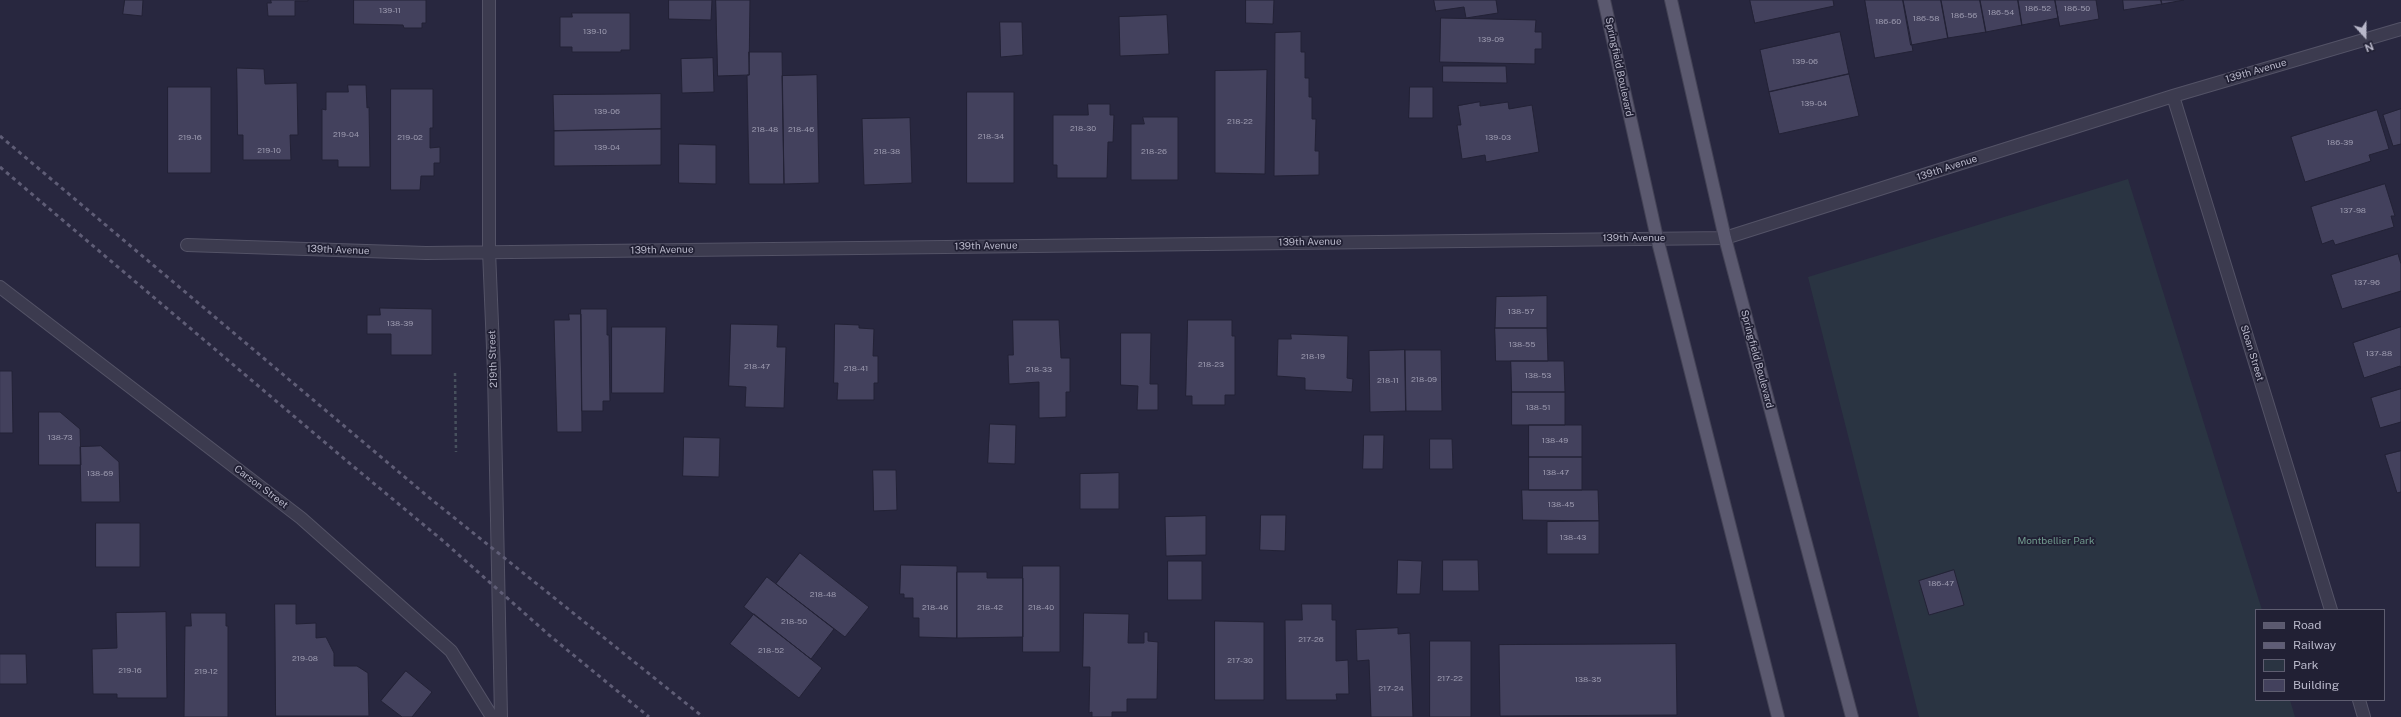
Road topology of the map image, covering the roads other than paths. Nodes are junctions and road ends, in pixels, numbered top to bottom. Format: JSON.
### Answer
{"nodes":[{"id":1,"x":489,"y":0,"type":"edge"},
{"id":2,"x":1604,"y":0,"type":"edge"},
{"id":3,"x":1671,"y":0,"type":"edge"},
{"id":4,"x":2401,"y":29,"type":"edge"},
{"id":5,"x":2173,"y":96,"type":"junction"},
{"id":6,"x":1657,"y":238,"type":"junction"},
{"id":7,"x":1725,"y":238,"type":"junction"},
{"id":8,"x":187,"y":245,"type":"dead end"},
{"id":9,"x":489,"y":251,"type":"junction"},
{"id":10,"x":0,"y":287,"type":"edge"},
{"id":11,"x":2331,"y":609,"type":"edge"},
{"id":12,"x":2359,"y":701,"type":"edge"},
{"id":13,"x":492,"y":717,"type":"edge"},
{"id":14,"x":501,"y":717,"type":"edge"},
{"id":15,"x":1778,"y":717,"type":"edge"},
{"id":16,"x":1852,"y":717,"type":"edge"},
{"id":17,"x":2364,"y":717,"type":"edge"}],
"edges":[{"from":1,"to":9,"type":"street","name":"219th Street"},
{"from":2,"to":6,"type":"main road","name":"Springfield Boulevard"},
{"from":3,"to":7,"type":"main road","name":"Springfield Boulevard"},
{"from":4,"to":5,"type":"street","name":"139th Avenue"},
{"from":5,"to":7,"type":"street","name":"139th Avenue"},
{"from":5,"to":11,"type":"street","name":"Sloan Street"},
{"from":6,"to":7,"type":"street","name":"139th Avenue"},
{"from":6,"to":9,"type":"street","name":"139th Avenue"},
{"from":6,"to":15,"type":"main road","name":"Springfield Boulevard"},
{"from":7,"to":16,"type":"main road","name":"Springfield Boulevard"},
{"from":8,"to":9,"type":"street","name":"139th Avenue"},
{"from":9,"to":14,"type":"street","name":"219th Street"},
{"from":10,"to":13,"type":"street","name":"Carson Street"},
{"from":12,"to":17,"type":"street"}]}
